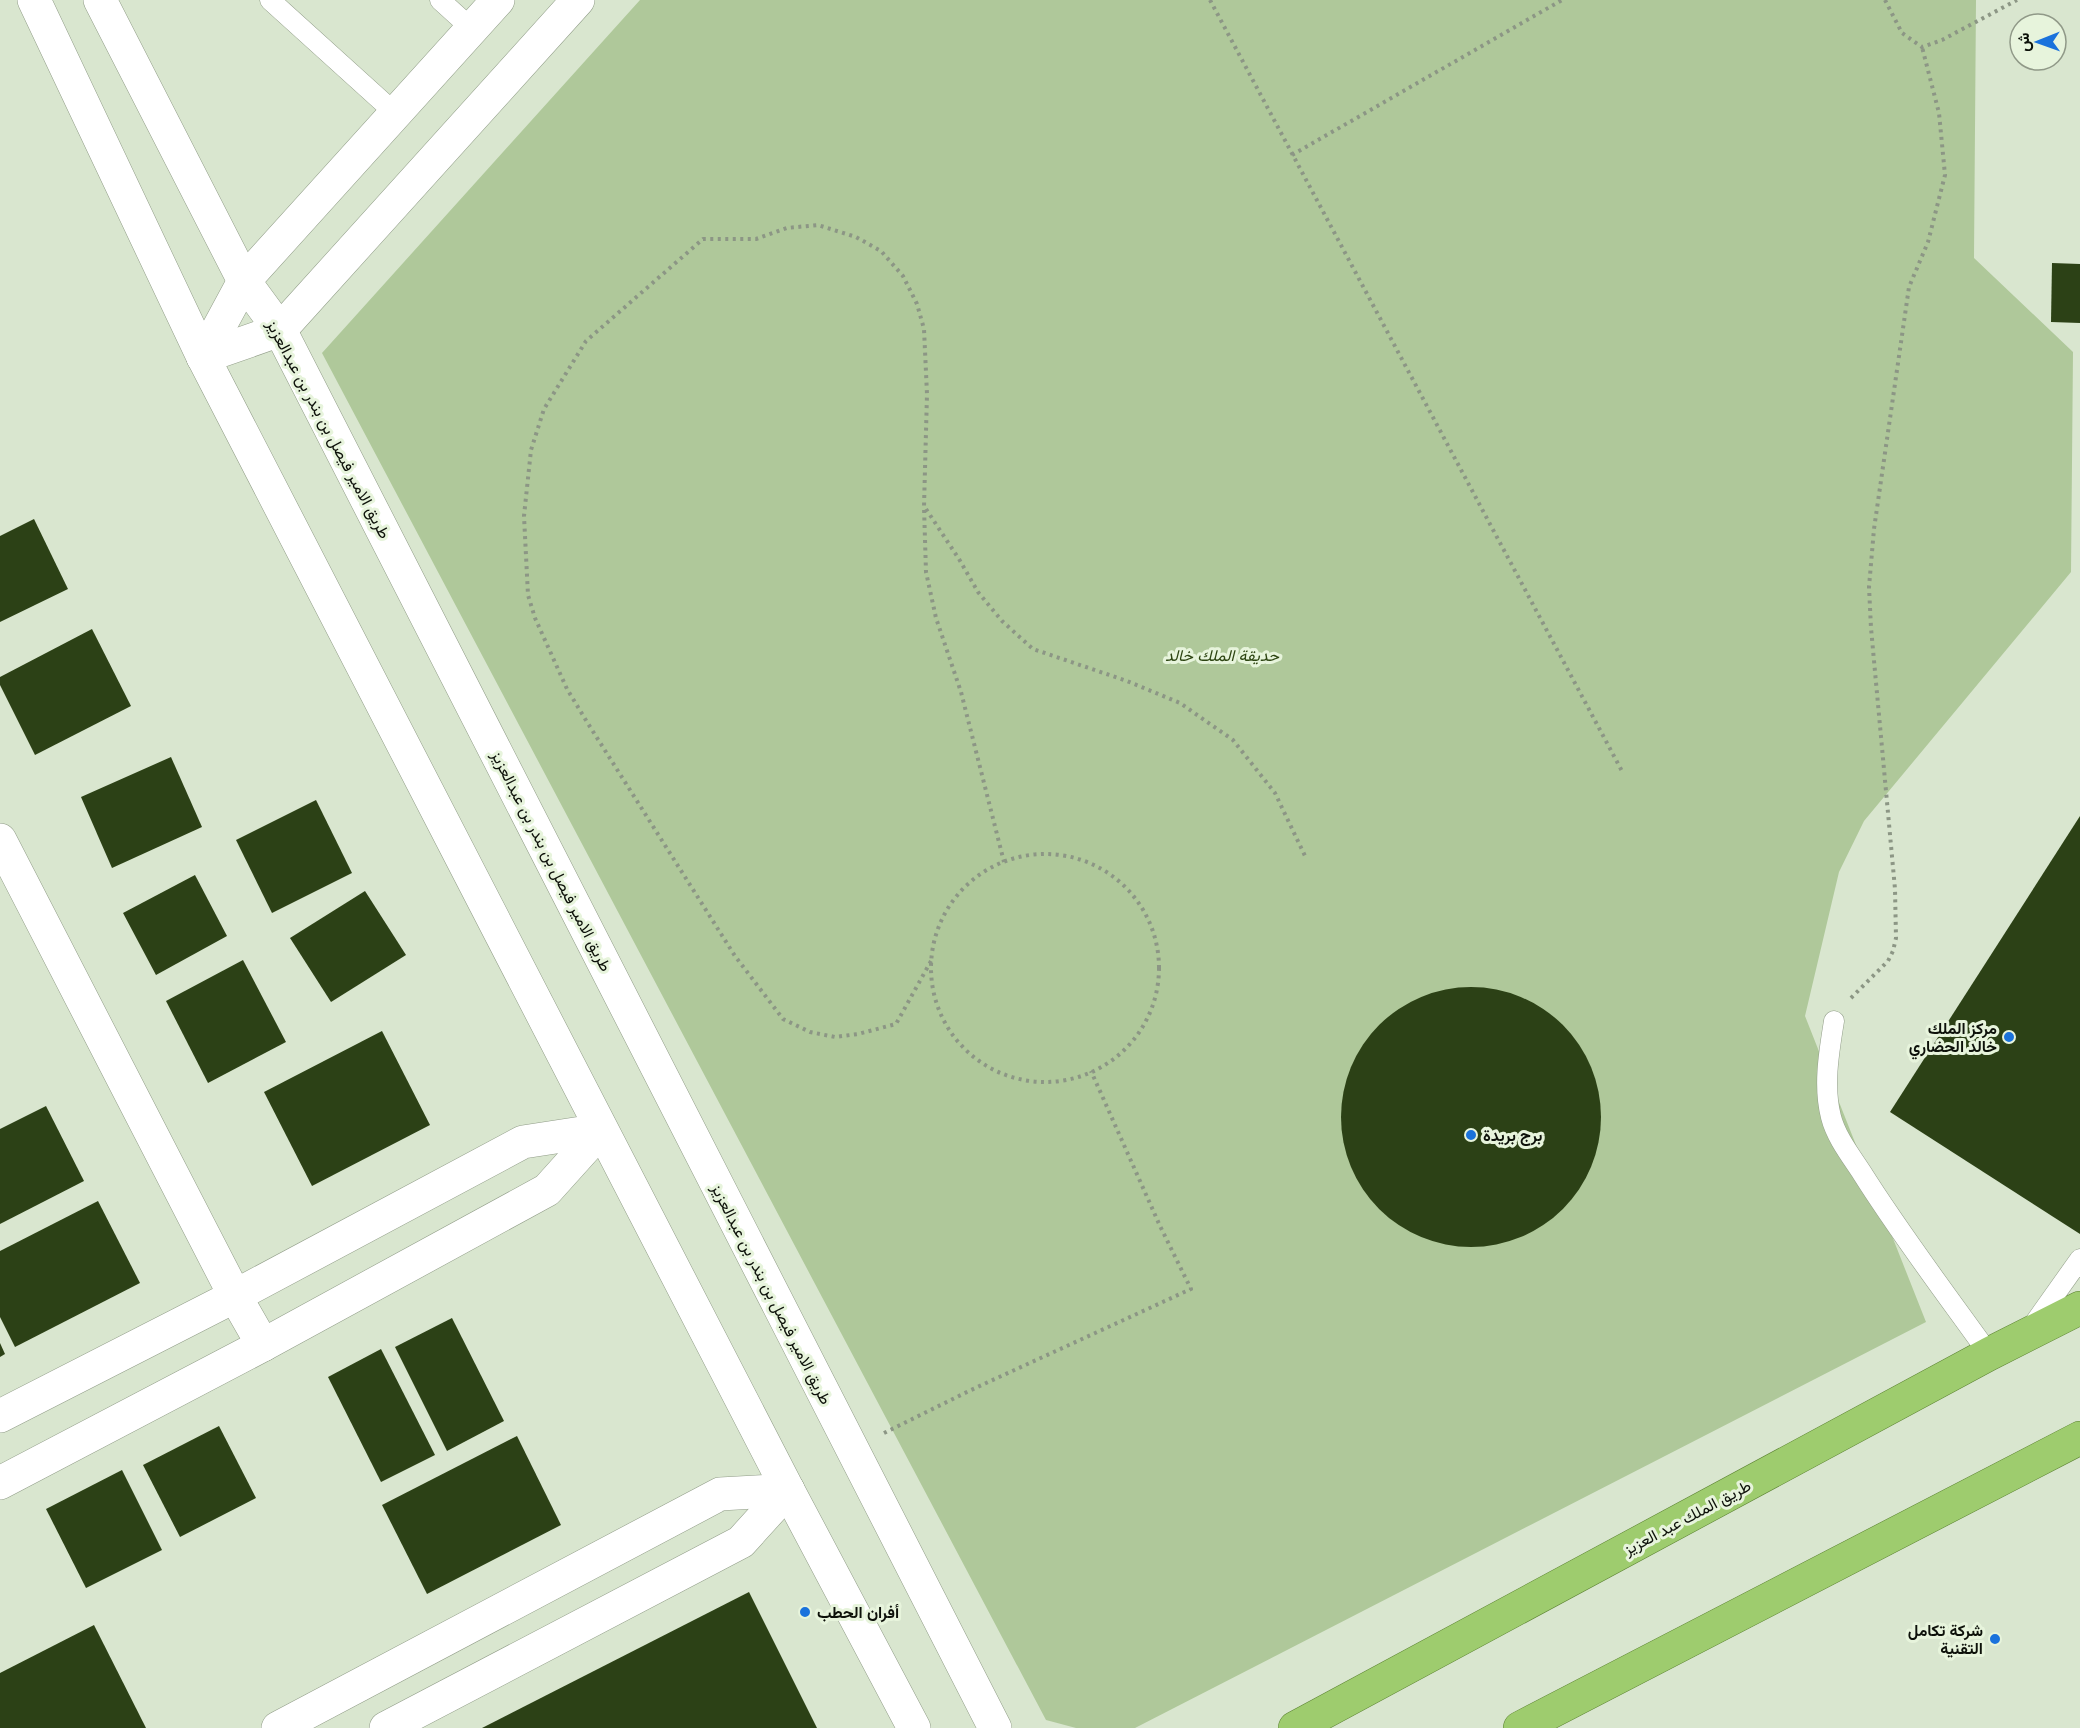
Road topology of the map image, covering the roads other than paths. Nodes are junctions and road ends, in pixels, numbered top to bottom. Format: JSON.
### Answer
{"nodes":[{"id":1,"x":34,"y":0,"type":"edge"},
{"id":2,"x":100,"y":0,"type":"edge"},
{"id":3,"x":270,"y":0,"type":"edge"},
{"id":4,"x":440,"y":0,"type":"edge"},
{"id":5,"x":498,"y":0,"type":"edge"},
{"id":6,"x":578,"y":0,"type":"edge"},
{"id":7,"x":472,"y":29,"type":"junction"},
{"id":8,"x":396,"y":114,"type":"junction"},
{"id":9,"x":244,"y":281,"type":"junction"},
{"id":10,"x":280,"y":330,"type":"junction"},
{"id":11,"x":203,"y":357,"type":"junction"},
{"id":12,"x":0,"y":840,"type":"edge"},
{"id":13,"x":1834,"y":1021,"type":"road end"},
{"id":14,"x":601,"y":1130,"type":"junction"},
{"id":15,"x":2080,"y":1259,"type":"edge"},
{"id":16,"x":236,"y":1296,"type":"junction"},
{"id":17,"x":2080,"y":1308,"type":"edge"},
{"id":18,"x":2024,"y":1338,"type":"junction"},
{"id":19,"x":263,"y":1345,"type":"junction"},
{"id":20,"x":1989,"y":1354,"type":"junction"},
{"id":21,"x":0,"y":1416,"type":"edge"},
{"id":22,"x":2080,"y":1438,"type":"edge"},
{"id":23,"x":0,"y":1483,"type":"edge"},
{"id":24,"x":788,"y":1490,"type":"junction"},
{"id":25,"x":278,"y":1728,"type":"edge"},
{"id":26,"x":386,"y":1728,"type":"edge"},
{"id":27,"x":914,"y":1728,"type":"edge"},
{"id":28,"x":995,"y":1728,"type":"edge"},
{"id":29,"x":1295,"y":1728,"type":"edge"},
{"id":30,"x":1520,"y":1728,"type":"edge"}],
"edges":[{"from":1,"to":11,"type":"street"},
{"from":2,"to":9,"type":"street","name":"طريق الامير فيصل بن بندر بن عبدالعزيز"},
{"from":3,"to":8,"type":"lane"},
{"from":4,"to":7,"type":"lane"},
{"from":5,"to":7,"type":"street"},
{"from":6,"to":10,"type":"street"},
{"from":7,"to":8,"type":"street"},
{"from":8,"to":9,"type":"street"},
{"from":9,"to":10,"type":"street","name":"طريق الامير فيصل بن بندر بن عبدالعزيز"},
{"from":9,"to":11,"type":"street"},
{"from":10,"to":11,"type":"street"},
{"from":10,"to":28,"type":"street","name":"طريق الامير فيصل بن بندر بن عبدالعزيز"},
{"from":11,"to":14,"type":"street"},
{"from":12,"to":16,"type":"street"},
{"from":13,"to":20,"type":"lane"},
{"from":14,"to":16,"type":"street"},
{"from":14,"to":19,"type":"street"},
{"from":14,"to":24,"type":"street"},
{"from":15,"to":18,"type":"lane"},
{"from":16,"to":19,"type":"street"},
{"from":16,"to":21,"type":"street"},
{"from":17,"to":18,"type":"highway","name":"طريق الملك عبد العزيز"},
{"from":18,"to":20,"type":"highway","name":"طريق الملك عبد العزيز"},
{"from":19,"to":23,"type":"street"},
{"from":20,"to":29,"type":"highway","name":"طريق الملك عبد العزيز"},
{"from":22,"to":30,"type":"highway"},
{"from":24,"to":25,"type":"street"},
{"from":24,"to":26,"type":"street"},
{"from":24,"to":27,"type":"street"}]}
